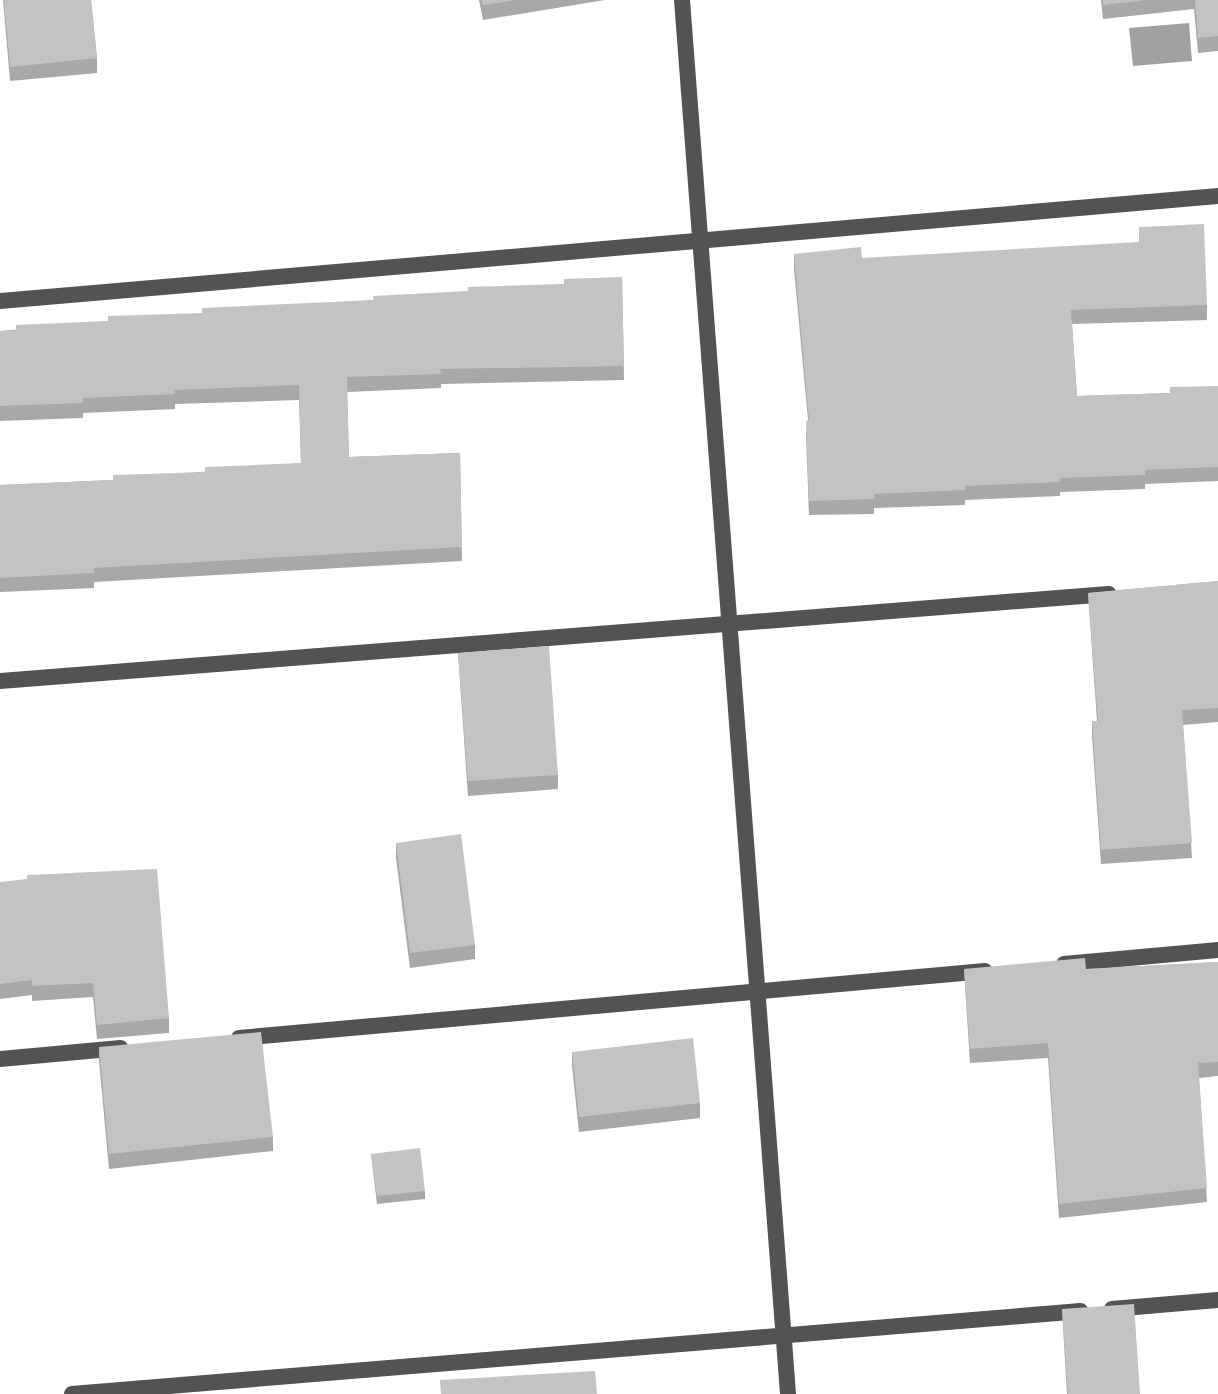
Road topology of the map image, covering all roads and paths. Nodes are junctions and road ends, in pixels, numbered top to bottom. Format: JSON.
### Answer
{"nodes":[{"id":1,"x":682,"y":0,"type":"edge"},
{"id":2,"x":1218,"y":196,"type":"edge"},
{"id":3,"x":700,"y":241,"type":"junction"},
{"id":4,"x":0,"y":301,"type":"edge"},
{"id":5,"x":1124,"y":593,"type":"edge"},
{"id":6,"x":730,"y":624,"type":"junction"},
{"id":7,"x":0,"y":681,"type":"edge"},
{"id":8,"x":1218,"y":950,"type":"edge"},
{"id":9,"x":1043,"y":966,"type":"edge"},
{"id":10,"x":996,"y":970,"type":"edge"},
{"id":11,"x":757,"y":992,"type":"junction"},
{"id":12,"x":221,"y":1040,"type":"edge"},
{"id":13,"x":142,"y":1047,"type":"edge"},
{"id":14,"x":0,"y":1059,"type":"edge"},
{"id":15,"x":1218,"y":1300,"type":"edge"},
{"id":16,"x":784,"y":1336,"type":"junction"},
{"id":17,"x":72,"y":1394,"type":"edge"},
{"id":18,"x":788,"y":1394,"type":"edge"}],
"edges":[{"from":1,"to":3,"type":"street"},
{"from":2,"to":3,"type":"street"},
{"from":3,"to":4,"type":"street"},
{"from":3,"to":6,"type":"street"},
{"from":5,"to":6,"type":"street"},
{"from":6,"to":7,"type":"street"},
{"from":6,"to":11,"type":"street"},
{"from":8,"to":9,"type":"street"},
{"from":10,"to":11,"type":"street"},
{"from":11,"to":12,"type":"street"},
{"from":11,"to":16,"type":"street"},
{"from":13,"to":14,"type":"street"},
{"from":15,"to":16,"type":"street"},
{"from":16,"to":17,"type":"street"},
{"from":16,"to":18,"type":"street"}]}
